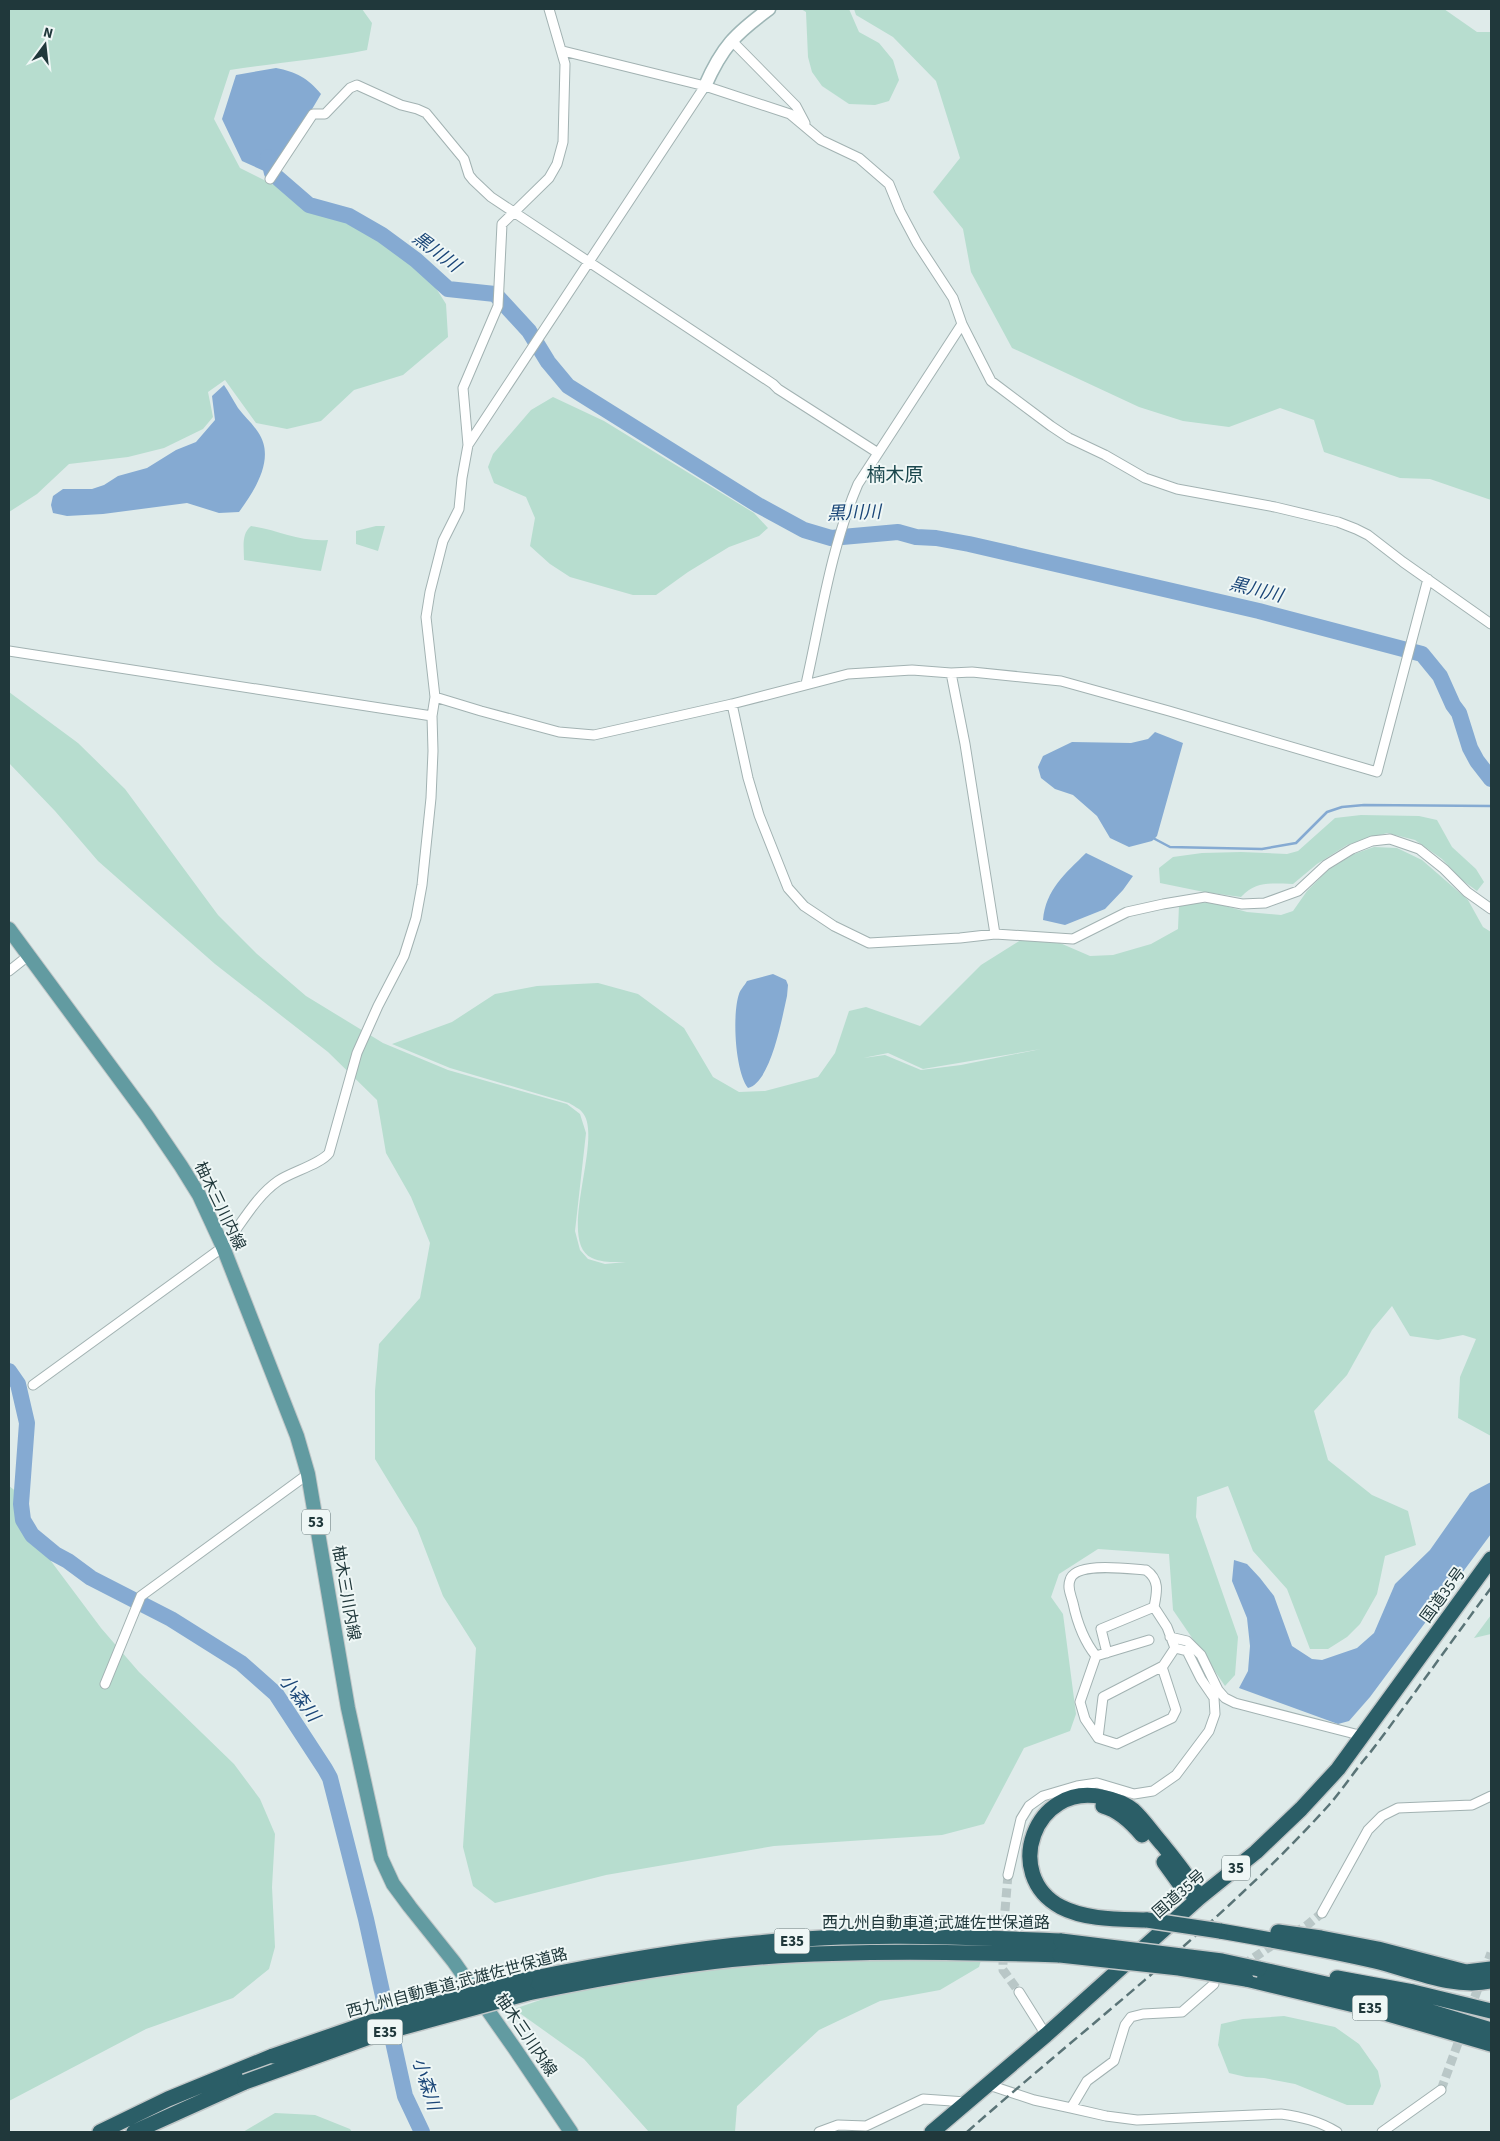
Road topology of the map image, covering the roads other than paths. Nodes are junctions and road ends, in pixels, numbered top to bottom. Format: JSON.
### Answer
{"nodes":[{"id":1,"x":549,"y":9,"type":"edge"},
{"id":2,"x":769,"y":9,"type":"edge"},
{"id":3,"x":731,"y":40,"type":"junction"},
{"id":4,"x":563,"y":51,"type":"junction"},
{"id":5,"x":705,"y":86,"type":"junction"},
{"id":6,"x":808,"y":130,"type":"junction"},
{"id":7,"x":270,"y":179,"type":"dead end"},
{"id":8,"x":515,"y":212,"type":"junction"},
{"id":9,"x":589,"y":262,"type":"junction"},
{"id":10,"x":962,"y":324,"type":"junction"},
{"id":11,"x":468,"y":445,"type":"junction"},
{"id":12,"x":878,"y":453,"type":"junction"},
{"id":13,"x":1428,"y":579,"type":"junction"},
{"id":14,"x":1491,"y":624,"type":"edge"},
{"id":15,"x":9,"y":651,"type":"edge"},
{"id":16,"x":951,"y":673,"type":"junction"},
{"id":17,"x":806,"y":684,"type":"junction"},
{"id":18,"x":435,"y":697,"type":"junction"},
{"id":19,"x":732,"y":704,"type":"junction"},
{"id":20,"x":432,"y":716,"type":"junction"},
{"id":21,"x":1491,"y":909,"type":"edge"},
{"id":22,"x":9,"y":929,"type":"edge"},
{"id":23,"x":995,"y":934,"type":"junction"},
{"id":24,"x":28,"y":956,"type":"junction"},
{"id":25,"x":9,"y":971,"type":"edge"},
{"id":26,"x":223,"y":1247,"type":"junction"},
{"id":27,"x":33,"y":1385,"type":"dead end"},
{"id":28,"x":308,"y":1474,"type":"junction"},
{"id":29,"x":1491,"y":1559,"type":"edge"},
{"id":30,"x":1154,"y":1606,"type":"junction"},
{"id":31,"x":1170,"y":1637,"type":"junction"},
{"id":32,"x":1149,"y":1640,"type":"dead end"},
{"id":33,"x":1175,"y":1648,"type":"junction"},
{"id":34,"x":1107,"y":1652,"type":"junction"},
{"id":35,"x":1096,"y":1656,"type":"junction"},
{"id":36,"x":1162,"y":1667,"type":"junction"},
{"id":37,"x":105,"y":1684,"type":"dead end"},
{"id":38,"x":1363,"y":1736,"type":"junction"},
{"id":39,"x":1098,"y":1738,"type":"junction"},
{"id":40,"x":1491,"y":1796,"type":"edge"},
{"id":41,"x":1008,"y":1875,"type":"tunnel mouth"},
{"id":42,"x":1199,"y":1898,"type":"junction"},
{"id":43,"x":1322,"y":1913,"type":"tunnel mouth"},
{"id":44,"x":1221,"y":1927,"type":"junction"},
{"id":45,"x":1060,"y":1948,"type":"junction"},
{"id":46,"x":1259,"y":1969,"type":"junction"},
{"id":47,"x":1491,"y":1969,"type":"edge"},
{"id":48,"x":1491,"y":1981,"type":"edge"},
{"id":49,"x":1214,"y":1984,"type":"dead end"},
{"id":50,"x":526,"y":1986,"type":"junction"},
{"id":51,"x":1019,"y":1992,"type":"tunnel mouth"},
{"id":52,"x":1491,"y":2011,"type":"edge"},
{"id":53,"x":1491,"y":2030,"type":"edge"},
{"id":54,"x":1046,"y":2035,"type":"junction"},
{"id":55,"x":1491,"y":2045,"type":"edge"},
{"id":56,"x":989,"y":2085,"type":"junction"},
{"id":57,"x":1441,"y":2090,"type":"tunnel mouth"},
{"id":58,"x":966,"y":2102,"type":"junction"},
{"id":59,"x":1071,"y":2108,"type":"junction"},
{"id":60,"x":100,"y":2132,"type":"edge"},
{"id":61,"x":134,"y":2132,"type":"edge"},
{"id":62,"x":570,"y":2132,"type":"edge"},
{"id":63,"x":819,"y":2132,"type":"edge"},
{"id":64,"x":932,"y":2132,"type":"edge"},
{"id":65,"x":1338,"y":2132,"type":"edge"},
{"id":66,"x":1382,"y":2132,"type":"edge"}],
"edges":[{"from":1,"to":4,"type":"street"},
{"from":2,"to":3,"type":"street"},
{"from":3,"to":5,"type":"street"},
{"from":3,"to":6,"type":"street"},
{"from":4,"to":5,"type":"street"},
{"from":4,"to":8,"type":"street"},
{"from":5,"to":6,"type":"street"},
{"from":5,"to":9,"type":"street"},
{"from":6,"to":10,"type":"street"},
{"from":7,"to":8,"type":"street"},
{"from":8,"to":9,"type":"street"},
{"from":8,"to":11,"type":"street"},
{"from":9,"to":11,"type":"street"},
{"from":9,"to":12,"type":"street"},
{"from":10,"to":12,"type":"street"},
{"from":10,"to":13,"type":"street"},
{"from":11,"to":18,"type":"street"},
{"from":12,"to":17,"type":"street"},
{"from":13,"to":14,"type":"street"},
{"from":13,"to":16,"type":"street"},
{"from":15,"to":20,"type":"street"},
{"from":16,"to":17,"type":"street"},
{"from":16,"to":23,"type":"street"},
{"from":17,"to":19,"type":"street"},
{"from":18,"to":19,"type":"street"},
{"from":18,"to":20,"type":"street"},
{"from":19,"to":23,"type":"street"},
{"from":20,"to":26,"type":"street"},
{"from":21,"to":23,"type":"street"},
{"from":22,"to":24,"type":"main road","name":"柚木三川内線","number":"53"},
{"from":24,"to":25,"type":"street"},
{"from":24,"to":26,"type":"main road","name":"柚木三川内線","number":"53"},
{"from":26,"to":27,"type":"street"},
{"from":26,"to":28,"type":"main road","name":"柚木三川内線","number":"53"},
{"from":28,"to":37,"type":"street"},
{"from":28,"to":62,"type":"main road","name":"柚木三川内線","number":"53"},
{"from":29,"to":38,"type":"highway","name":"国道35号","number":"35"},
{"from":30,"to":31,"type":"street"},
{"from":30,"to":34,"type":"street"},
{"from":30,"to":35,"type":"street"},
{"from":31,"to":33,"type":"street"},
{"from":31,"to":38,"type":"street"},
{"from":32,"to":34,"type":"street"},
{"from":33,"to":36,"type":"street"},
{"from":33,"to":41,"type":"street"},
{"from":34,"to":35,"type":"street"},
{"from":35,"to":39,"type":"street"},
{"from":36,"to":39,"type":"street"},
{"from":36,"to":39,"type":"street"},
{"from":38,"to":42,"type":"highway","name":"国道35号","number":"35"},
{"from":40,"to":43,"type":"street"},
{"from":42,"to":44,"type":"highway","bridge":true},
{"from":42,"to":54,"type":"highway","name":"国道35号","number":"35"},
{"from":44,"to":47,"type":"highway"},
{"from":44,"to":48,"type":"highway"},
{"from":45,"to":46,"type":"highway","name":"西九州自動車道;武雄佐世保道路","number":"E35","bridge":true},
{"from":45,"to":50,"type":"highway","name":"西九州自動車道;武雄佐世保道路","number":"E35"},
{"from":45,"to":55,"type":"highway","name":"西九州自動車道;武雄佐世保道路","number":"E35","bridge":true},
{"from":46,"to":52,"type":"highway"},
{"from":46,"to":53,"type":"highway","name":"西九州自動車道;武雄佐世保道路","number":"E35"},
{"from":49,"to":59,"type":"street"},
{"from":50,"to":60,"type":"highway","name":"西九州自動車道;武雄佐世保道路","number":"E35","bridge":true},
{"from":50,"to":61,"type":"highway","name":"西九州自動車道;武雄佐世保道路","number":"E35","bridge":true},
{"from":51,"to":54,"type":"street"},
{"from":54,"to":56,"type":"highway","name":"国道35号","number":"35"},
{"from":56,"to":58,"type":"highway","name":"国道35号","number":"35"},
{"from":56,"to":59,"type":"street"},
{"from":57,"to":66,"type":"street"},
{"from":58,"to":63,"type":"street"},
{"from":58,"to":64,"type":"highway","name":"国道35号","number":"35"},
{"from":59,"to":65,"type":"street"}]}
